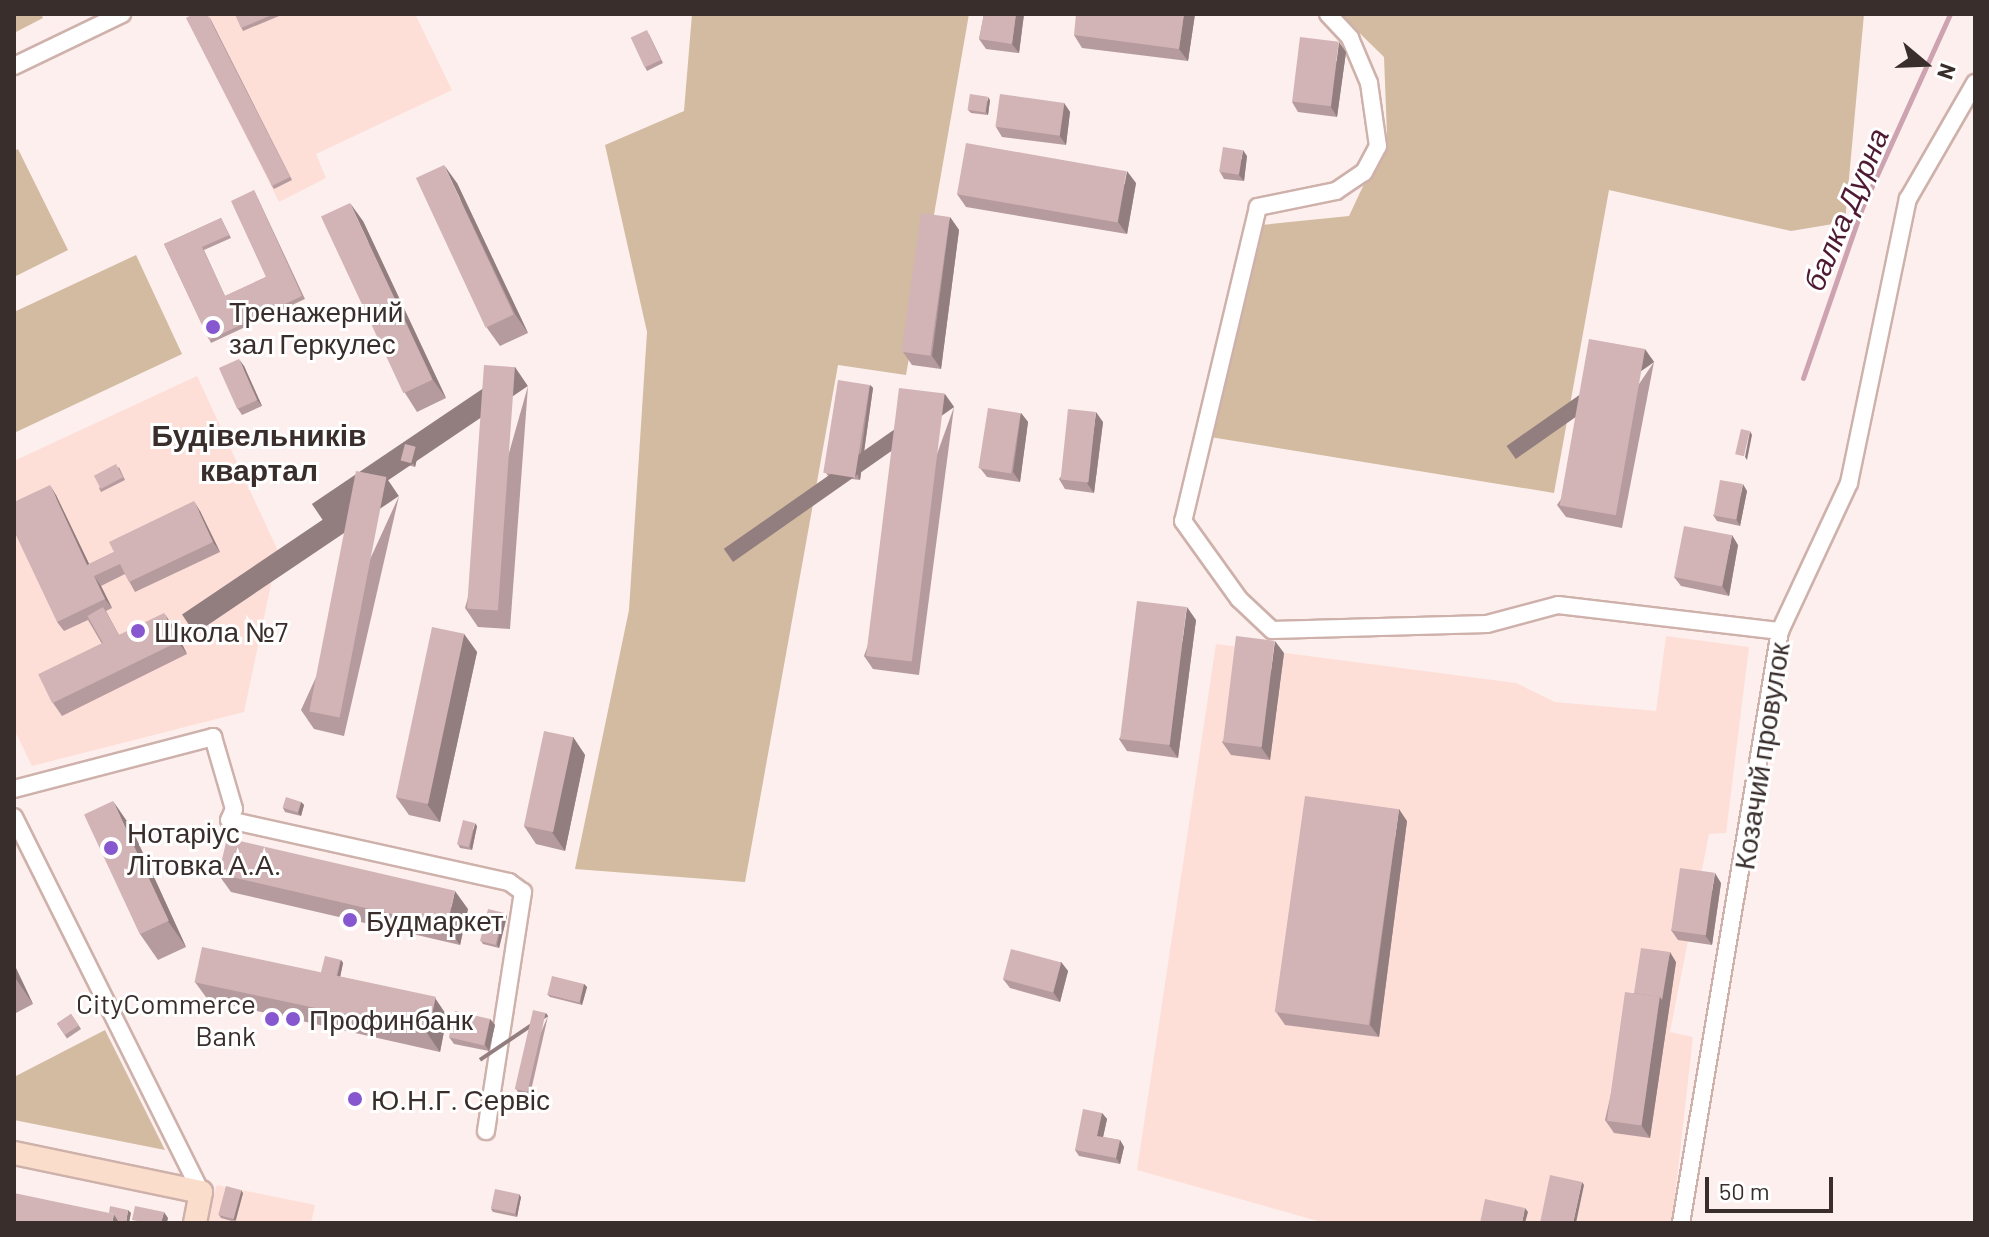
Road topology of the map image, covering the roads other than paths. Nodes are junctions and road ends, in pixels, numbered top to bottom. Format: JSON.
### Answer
{"nodes":[{"id":1,"x":122,"y":14,"type":"edge"},
{"id":2,"x":1328,"y":14,"type":"edge"},
{"id":3,"x":14,"y":66,"type":"edge"},
{"id":4,"x":1975,"y":83,"type":"edge"},
{"id":5,"x":1780,"y":631,"type":"junction"},
{"id":6,"x":14,"y":789,"type":"edge"},
{"id":7,"x":14,"y":817,"type":"edge"},
{"id":8,"x":486,"y":1131,"type":"dead end"},
{"id":9,"x":14,"y":1153,"type":"edge"},
{"id":10,"x":201,"y":1192,"type":"junction"},
{"id":11,"x":195,"y":1223,"type":"edge"},
{"id":12,"x":1681,"y":1223,"type":"edge"}],
"edges":[{"from":1,"to":3,"type":"street"},
{"from":2,"to":5,"type":"street"},
{"from":4,"to":5,"type":"street","name":"Козачий провулок"},
{"from":5,"to":12,"type":"street","name":"Козачий провулок"},
{"from":6,"to":8,"type":"street"},
{"from":7,"to":10,"type":"street"},
{"from":9,"to":10,"type":"main road"},
{"from":10,"to":11,"type":"main road"}]}
